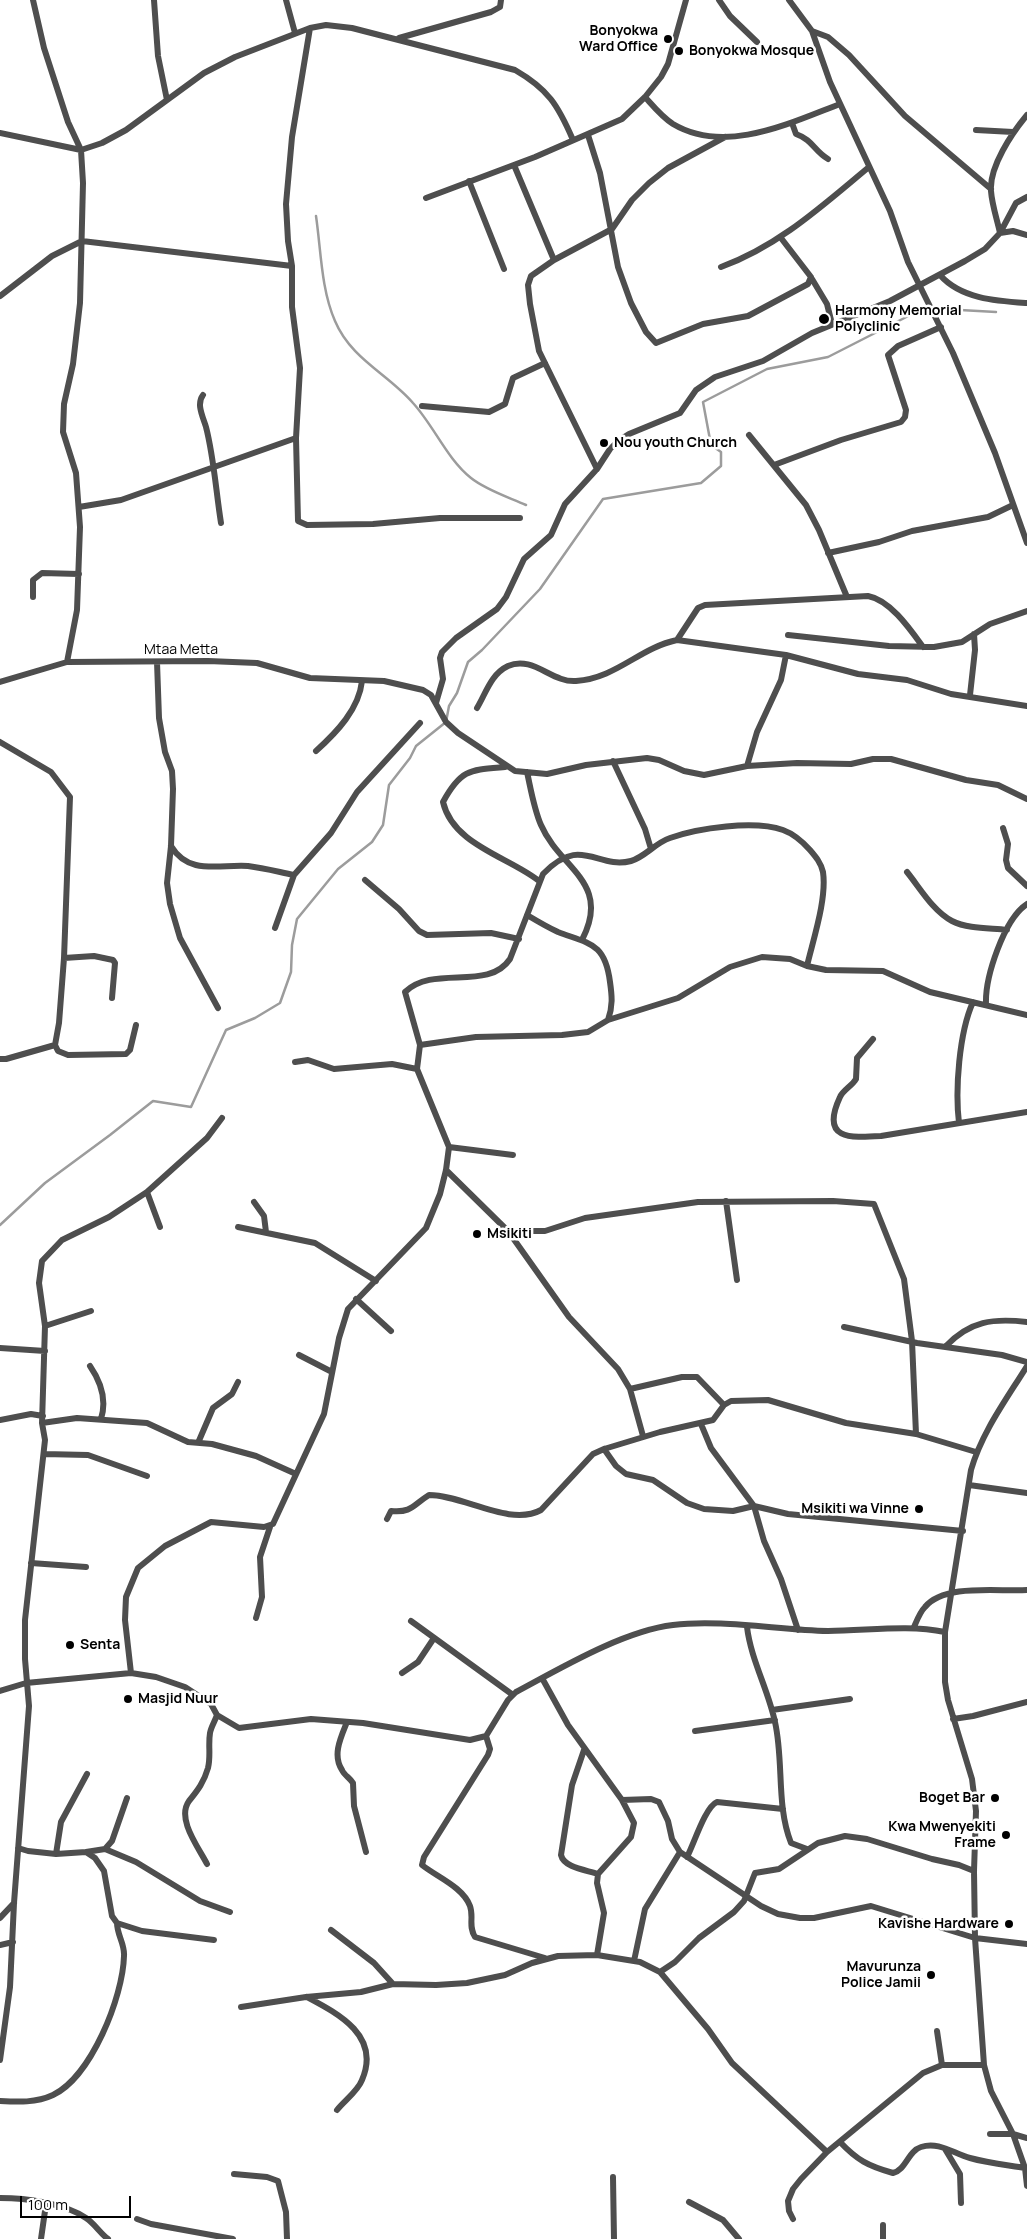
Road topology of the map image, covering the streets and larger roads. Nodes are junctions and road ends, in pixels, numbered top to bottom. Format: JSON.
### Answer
{"nodes":[{"id":1,"x":33,"y":0,"type":"edge"},
{"id":2,"x":154,"y":0,"type":"edge"},
{"id":3,"x":286,"y":0,"type":"edge"},
{"id":4,"x":501,"y":0,"type":"edge"},
{"id":5,"x":686,"y":0,"type":"edge"},
{"id":6,"x":719,"y":0,"type":"edge"},
{"id":7,"x":789,"y":0,"type":"edge"},
{"id":8,"x":310,"y":28,"type":"junction"},
{"id":9,"x":812,"y":32,"type":"junction"},
{"id":10,"x":295,"y":33,"type":"junction"},
{"id":11,"x":398,"y":39,"type":"junction"},
{"id":12,"x":757,"y":42,"type":"dead end"},
{"id":13,"x":645,"y":97,"type":"junction"},
{"id":14,"x":167,"y":100,"type":"junction"},
{"id":15,"x":840,"y":104,"type":"junction"},
{"id":16,"x":1027,"y":115,"type":"edge"},
{"id":17,"x":792,"y":123,"type":"junction"},
{"id":18,"x":976,"y":130,"type":"dead end"},
{"id":19,"x":1013,"y":132,"type":"junction"},
{"id":20,"x":0,"y":133,"type":"edge"},
{"id":21,"x":588,"y":135,"type":"junction"},
{"id":22,"x":725,"y":137,"type":"junction"},
{"id":23,"x":573,"y":140,"type":"junction"},
{"id":24,"x":81,"y":150,"type":"junction"},
{"id":25,"x":828,"y":159,"type":"dead end"},
{"id":26,"x":514,"y":165,"type":"junction"},
{"id":27,"x":869,"y":167,"type":"junction"},
{"id":28,"x":469,"y":181,"type":"junction"},
{"id":29,"x":991,"y":189,"type":"junction"},
{"id":30,"x":1027,"y":197,"type":"edge"},
{"id":31,"x":426,"y":198,"type":"dead end"},
{"id":32,"x":612,"y":229,"type":"junction"},
{"id":33,"x":1000,"y":232,"type":"junction"},
{"id":34,"x":1027,"y":235,"type":"edge"},
{"id":35,"x":781,"y":238,"type":"junction"},
{"id":36,"x":82,"y":241,"type":"junction"},
{"id":37,"x":554,"y":260,"type":"junction"},
{"id":38,"x":292,"y":266,"type":"junction"},
{"id":39,"x":721,"y":267,"type":"dead end"},
{"id":40,"x":504,"y":269,"type":"dead end"},
{"id":41,"x":940,"y":275,"type":"junction"},
{"id":42,"x":812,"y":279,"type":"junction"},
{"id":43,"x":919,"y":285,"type":"junction"},
{"id":44,"x":0,"y":296,"type":"edge"},
{"id":45,"x":1027,"y":303,"type":"edge"},
{"id":46,"x":832,"y":324,"type":"junction"},
{"id":47,"x":941,"y":327,"type":"junction"},
{"id":48,"x":545,"y":364,"type":"junction"},
{"id":49,"x":203,"y":395,"type":"dead end"},
{"id":50,"x":422,"y":406,"type":"dead end"},
{"id":51,"x":749,"y":435,"type":"dead end"},
{"id":52,"x":296,"y":438,"type":"junction"},
{"id":53,"x":774,"y":465,"type":"junction"},
{"id":54,"x":212,"y":467,"type":"junction"},
{"id":55,"x":597,"y":469,"type":"junction"},
{"id":56,"x":1013,"y":505,"type":"junction"},
{"id":57,"x":79,"y":507,"type":"junction"},
{"id":58,"x":520,"y":518,"type":"dead end"},
{"id":59,"x":221,"y":523,"type":"dead end"},
{"id":60,"x":1027,"y":544,"type":"edge"},
{"id":61,"x":828,"y":553,"type":"junction"},
{"id":62,"x":78,"y":574,"type":"junction"},
{"id":63,"x":847,"y":597,"type":"junction"},
{"id":64,"x":33,"y":598,"type":"dead end"},
{"id":65,"x":1027,"y":611,"type":"edge"},
{"id":66,"x":974,"y":634,"type":"junction"},
{"id":67,"x":788,"y":635,"type":"dead end"},
{"id":68,"x":677,"y":640,"type":"junction"},
{"id":69,"x":923,"y":647,"type":"junction"},
{"id":70,"x":786,"y":655,"type":"junction"},
{"id":71,"x":67,"y":662,"type":"junction"},
{"id":72,"x":157,"y":662,"type":"junction"},
{"id":73,"x":362,"y":681,"type":"junction"},
{"id":74,"x":0,"y":682,"type":"edge"},
{"id":75,"x":970,"y":695,"type":"junction"},
{"id":76,"x":436,"y":703,"type":"junction"},
{"id":77,"x":1027,"y":706,"type":"edge"},
{"id":78,"x":477,"y":708,"type":"dead end"},
{"id":79,"x":420,"y":723,"type":"dead end"},
{"id":80,"x":0,"y":742,"type":"edge"},
{"id":81,"x":316,"y":751,"type":"dead end"},
{"id":82,"x":613,"y":761,"type":"junction"},
{"id":83,"x":747,"y":766,"type":"junction"},
{"id":84,"x":505,"y":767,"type":"junction"},
{"id":85,"x":527,"y":772,"type":"junction"},
{"id":86,"x":1027,"y":799,"type":"edge"},
{"id":87,"x":1003,"y":828,"type":"dead end"},
{"id":88,"x":171,"y":846,"type":"junction"},
{"id":89,"x":651,"y":849,"type":"junction"},
{"id":90,"x":564,"y":858,"type":"junction"},
{"id":91,"x":907,"y":872,"type":"dead end"},
{"id":92,"x":294,"y":875,"type":"junction"},
{"id":93,"x":365,"y":880,"type":"dead end"},
{"id":94,"x":539,"y":881,"type":"junction"},
{"id":95,"x":1027,"y":886,"type":"edge"},
{"id":96,"x":1027,"y":904,"type":"edge"},
{"id":97,"x":527,"y":916,"type":"junction"},
{"id":98,"x":275,"y":928,"type":"dead end"},
{"id":99,"x":1007,"y":930,"type":"junction"},
{"id":100,"x":519,"y":938,"type":"junction"},
{"id":101,"x":582,"y":940,"type":"junction"},
{"id":102,"x":64,"y":958,"type":"junction"},
{"id":103,"x":807,"y":966,"type":"junction"},
{"id":104,"x":112,"y":998,"type":"dead end"},
{"id":105,"x":973,"y":1002,"type":"junction"},
{"id":106,"x":986,"y":1004,"type":"junction"},
{"id":107,"x":218,"y":1008,"type":"dead end"},
{"id":108,"x":1027,"y":1016,"type":"edge"},
{"id":109,"x":608,"y":1020,"type":"junction"},
{"id":110,"x":136,"y":1025,"type":"dead end"},
{"id":111,"x":873,"y":1039,"type":"dead end"},
{"id":112,"x":55,"y":1045,"type":"junction"},
{"id":113,"x":420,"y":1045,"type":"junction"},
{"id":114,"x":0,"y":1059,"type":"edge"},
{"id":115,"x":296,"y":1062,"type":"dead end"},
{"id":116,"x":417,"y":1069,"type":"junction"},
{"id":117,"x":1027,"y":1112,"type":"edge"},
{"id":118,"x":222,"y":1118,"type":"dead end"},
{"id":119,"x":959,"y":1123,"type":"junction"},
{"id":120,"x":449,"y":1147,"type":"junction"},
{"id":121,"x":513,"y":1155,"type":"dead end"},
{"id":122,"x":446,"y":1170,"type":"junction"},
{"id":123,"x":147,"y":1192,"type":"junction"},
{"id":124,"x":726,"y":1201,"type":"junction"},
{"id":125,"x":254,"y":1202,"type":"dead end"},
{"id":126,"x":160,"y":1227,"type":"dead end"},
{"id":127,"x":238,"y":1227,"type":"dead end"},
{"id":128,"x":508,"y":1231,"type":"junction"},
{"id":129,"x":266,"y":1232,"type":"junction"},
{"id":130,"x":737,"y":1280,"type":"dead end"},
{"id":131,"x":376,"y":1282,"type":"junction"},
{"id":132,"x":356,"y":1299,"type":"junction"},
{"id":133,"x":91,"y":1311,"type":"dead end"},
{"id":134,"x":1027,"y":1322,"type":"edge"},
{"id":135,"x":45,"y":1326,"type":"junction"},
{"id":136,"x":844,"y":1328,"type":"dead end"},
{"id":137,"x":391,"y":1331,"type":"dead end"},
{"id":138,"x":912,"y":1341,"type":"junction"},
{"id":139,"x":946,"y":1346,"type":"junction"},
{"id":140,"x":0,"y":1348,"type":"edge"},
{"id":141,"x":45,"y":1351,"type":"junction"},
{"id":142,"x":299,"y":1355,"type":"dead end"},
{"id":143,"x":1027,"y":1362,"type":"edge"},
{"id":144,"x":90,"y":1366,"type":"dead end"},
{"id":145,"x":1027,"y":1366,"type":"edge"},
{"id":146,"x":332,"y":1372,"type":"junction"},
{"id":147,"x":238,"y":1382,"type":"dead end"},
{"id":148,"x":630,"y":1389,"type":"junction"},
{"id":149,"x":724,"y":1405,"type":"junction"},
{"id":150,"x":101,"y":1419,"type":"junction"},
{"id":151,"x":0,"y":1420,"type":"edge"},
{"id":152,"x":42,"y":1420,"type":"junction"},
{"id":153,"x":701,"y":1424,"type":"junction"},
{"id":154,"x":916,"y":1434,"type":"junction"},
{"id":155,"x":643,"y":1436,"type":"junction"},
{"id":156,"x":198,"y":1443,"type":"junction"},
{"id":157,"x":604,"y":1449,"type":"junction"},
{"id":158,"x":976,"y":1452,"type":"junction"},
{"id":159,"x":44,"y":1454,"type":"junction"},
{"id":160,"x":296,"y":1474,"type":"junction"},
{"id":161,"x":148,"y":1476,"type":"dead end"},
{"id":162,"x":969,"y":1485,"type":"junction"},
{"id":163,"x":1027,"y":1493,"type":"edge"},
{"id":164,"x":754,"y":1506,"type":"junction"},
{"id":165,"x":387,"y":1519,"type":"dead end"},
{"id":166,"x":270,"y":1527,"type":"junction"},
{"id":167,"x":963,"y":1531,"type":"junction"},
{"id":168,"x":31,"y":1563,"type":"junction"},
{"id":169,"x":86,"y":1567,"type":"dead end"},
{"id":170,"x":1027,"y":1590,"type":"edge"},
{"id":171,"x":953,"y":1592,"type":"junction"},
{"id":172,"x":256,"y":1618,"type":"dead end"},
{"id":173,"x":411,"y":1621,"type":"dead end"},
{"id":174,"x":747,"y":1627,"type":"junction"},
{"id":175,"x":914,"y":1627,"type":"junction"},
{"id":176,"x":798,"y":1630,"type":"junction"},
{"id":177,"x":945,"y":1632,"type":"junction"},
{"id":178,"x":434,"y":1638,"type":"junction"},
{"id":179,"x":131,"y":1673,"type":"junction"},
{"id":180,"x":402,"y":1673,"type":"dead end"},
{"id":181,"x":542,"y":1678,"type":"junction"},
{"id":182,"x":26,"y":1683,"type":"junction"},
{"id":183,"x":0,"y":1691,"type":"edge"},
{"id":184,"x":512,"y":1695,"type":"junction"},
{"id":185,"x":850,"y":1699,"type":"dead end"},
{"id":186,"x":1027,"y":1702,"type":"edge"},
{"id":187,"x":772,"y":1710,"type":"junction"},
{"id":188,"x":217,"y":1715,"type":"junction"},
{"id":189,"x":952,"y":1719,"type":"junction"},
{"id":190,"x":775,"y":1720,"type":"junction"},
{"id":191,"x":347,"y":1722,"type":"junction"},
{"id":192,"x":695,"y":1731,"type":"dead end"},
{"id":193,"x":486,"y":1736,"type":"junction"},
{"id":194,"x":584,"y":1750,"type":"junction"},
{"id":195,"x":87,"y":1774,"type":"dead end"},
{"id":196,"x":127,"y":1798,"type":"dead end"},
{"id":197,"x":622,"y":1800,"type":"junction"},
{"id":198,"x":783,"y":1809,"type":"junction"},
{"id":199,"x":18,"y":1848,"type":"junction"},
{"id":200,"x":807,"y":1849,"type":"junction"},
{"id":201,"x":105,"y":1850,"type":"junction"},
{"id":202,"x":28,"y":1851,"type":"junction"},
{"id":203,"x":86,"y":1852,"type":"junction"},
{"id":204,"x":366,"y":1852,"type":"dead end"},
{"id":205,"x":680,"y":1852,"type":"junction"},
{"id":206,"x":56,"y":1854,"type":"junction"},
{"id":207,"x":18,"y":1857,"type":"junction"},
{"id":208,"x":687,"y":1857,"type":"junction"},
{"id":209,"x":207,"y":1864,"type":"dead end"},
{"id":210,"x":974,"y":1871,"type":"junction"},
{"id":211,"x":598,"y":1874,"type":"junction"},
{"id":212,"x":746,"y":1894,"type":"junction"},
{"id":213,"x":14,"y":1903,"type":"junction"},
{"id":214,"x":230,"y":1912,"type":"dead end"},
{"id":215,"x":0,"y":1918,"type":"edge"},
{"id":216,"x":117,"y":1924,"type":"junction"},
{"id":217,"x":331,"y":1930,"type":"dead end"},
{"id":218,"x":975,"y":1938,"type":"junction"},
{"id":219,"x":214,"y":1940,"type":"dead end"},
{"id":220,"x":13,"y":1942,"type":"junction"},
{"id":221,"x":1027,"y":1944,"type":"edge"},
{"id":222,"x":0,"y":1945,"type":"edge"},
{"id":223,"x":597,"y":1955,"type":"junction"},
{"id":224,"x":546,"y":1959,"type":"junction"},
{"id":225,"x":634,"y":1961,"type":"junction"},
{"id":226,"x":660,"y":1972,"type":"junction"},
{"id":227,"x":393,"y":1984,"type":"junction"},
{"id":228,"x":306,"y":1997,"type":"junction"},
{"id":229,"x":241,"y":2007,"type":"dead end"},
{"id":230,"x":938,"y":2031,"type":"dead end"},
{"id":231,"x":0,"y":2060,"type":"edge"},
{"id":232,"x":942,"y":2065,"type":"junction"},
{"id":233,"x":984,"y":2065,"type":"junction"},
{"id":234,"x":0,"y":2101,"type":"edge"},
{"id":235,"x":337,"y":2110,"type":"dead end"},
{"id":236,"x":990,"y":2134,"type":"dead end"},
{"id":237,"x":1013,"y":2134,"type":"junction"},
{"id":238,"x":1027,"y":2138,"type":"edge"},
{"id":239,"x":840,"y":2142,"type":"junction"},
{"id":240,"x":944,"y":2148,"type":"junction"},
{"id":241,"x":827,"y":2152,"type":"junction"},
{"id":242,"x":970,"y":2158,"type":"junction"},
{"id":243,"x":958,"y":2166,"type":"junction"},
{"id":244,"x":1025,"y":2168,"type":"junction"},
{"id":245,"x":234,"y":2174,"type":"dead end"},
{"id":246,"x":613,"y":2177,"type":"dead end"},
{"id":247,"x":1027,"y":2186,"type":"edge"},
{"id":248,"x":0,"y":2198,"type":"edge"},
{"id":249,"x":689,"y":2202,"type":"dead end"},
{"id":250,"x":961,"y":2202,"type":"dead end"},
{"id":251,"x":46,"y":2204,"type":"junction"},
{"id":252,"x":137,"y":2220,"type":"dead end"},
{"id":253,"x":793,"y":2220,"type":"dead end"},
{"id":254,"x":883,"y":2225,"type":"dead end"},
{"id":255,"x":41,"y":2239,"type":"edge"},
{"id":256,"x":108,"y":2239,"type":"edge"},
{"id":257,"x":232,"y":2239,"type":"edge"},
{"id":258,"x":287,"y":2239,"type":"edge"},
{"id":259,"x":614,"y":2239,"type":"edge"},
{"id":260,"x":739,"y":2239,"type":"edge"},
{"id":261,"x":883,"y":2239,"type":"edge"}],
"edges":[{"from":1,"to":24,"type":"street"},
{"from":2,"to":14,"type":"street"},
{"from":3,"to":10,"type":"street"},
{"from":4,"to":11,"type":"street"},
{"from":5,"to":13,"type":"street"},
{"from":6,"to":12,"type":"street"},
{"from":7,"to":9,"type":"street"},
{"from":8,"to":10,"type":"street"},
{"from":8,"to":11,"type":"street"},
{"from":8,"to":38,"type":"street"},
{"from":9,"to":15,"type":"street"},
{"from":9,"to":29,"type":"street"},
{"from":10,"to":14,"type":"street"},
{"from":11,"to":23,"type":"street"},
{"from":13,"to":21,"type":"street"},
{"from":13,"to":22,"type":"street"},
{"from":14,"to":24,"type":"street"},
{"from":15,"to":17,"type":"street"},
{"from":15,"to":27,"type":"street"},
{"from":16,"to":19,"type":"street"},
{"from":17,"to":22,"type":"street"},
{"from":17,"to":25,"type":"street"},
{"from":18,"to":19,"type":"street"},
{"from":19,"to":29,"type":"street"},
{"from":20,"to":24,"type":"street"},
{"from":21,"to":23,"type":"street"},
{"from":21,"to":32,"type":"street"},
{"from":22,"to":32,"type":"street"},
{"from":23,"to":26,"type":"street"},
{"from":24,"to":36,"type":"street"},
{"from":26,"to":28,"type":"street"},
{"from":26,"to":37,"type":"street"},
{"from":27,"to":35,"type":"street"},
{"from":27,"to":43,"type":"street"},
{"from":28,"to":31,"type":"street"},
{"from":28,"to":40,"type":"street"},
{"from":29,"to":33,"type":"street"},
{"from":30,"to":33,"type":"street"},
{"from":32,"to":37,"type":"street"},
{"from":32,"to":42,"type":"street"},
{"from":33,"to":34,"type":"street"},
{"from":33,"to":41,"type":"street"},
{"from":35,"to":39,"type":"street"},
{"from":35,"to":42,"type":"street"},
{"from":36,"to":38,"type":"street"},
{"from":36,"to":44,"type":"street"},
{"from":36,"to":57,"type":"street"},
{"from":37,"to":48,"type":"street"},
{"from":38,"to":52,"type":"street"},
{"from":41,"to":43,"type":"street"},
{"from":41,"to":45,"type":"street"},
{"from":42,"to":46,"type":"street"},
{"from":43,"to":46,"type":"street"},
{"from":43,"to":47,"type":"street"},
{"from":46,"to":55,"type":"street"},
{"from":47,"to":53,"type":"street"},
{"from":47,"to":56,"type":"street"},
{"from":48,"to":50,"type":"street"},
{"from":48,"to":55,"type":"street"},
{"from":49,"to":54,"type":"street"},
{"from":51,"to":53,"type":"street"},
{"from":52,"to":54,"type":"street"},
{"from":52,"to":58,"type":"street"},
{"from":53,"to":61,"type":"street"},
{"from":54,"to":57,"type":"street"},
{"from":54,"to":59,"type":"street"},
{"from":55,"to":76,"type":"street"},
{"from":56,"to":60,"type":"street"},
{"from":56,"to":61,"type":"street"},
{"from":57,"to":62,"type":"street"},
{"from":61,"to":63,"type":"street"},
{"from":62,"to":64,"type":"street"},
{"from":62,"to":71,"type":"street"},
{"from":63,"to":68,"type":"street"},
{"from":63,"to":69,"type":"street"},
{"from":65,"to":66,"type":"street"},
{"from":66,"to":69,"type":"street"},
{"from":66,"to":75,"type":"street"},
{"from":67,"to":69,"type":"street"},
{"from":68,"to":70,"type":"street"},
{"from":68,"to":78,"type":"street"},
{"from":70,"to":75,"type":"street"},
{"from":70,"to":83,"type":"street"},
{"from":71,"to":72,"type":"street","name":"Mtaa Metta"},
{"from":71,"to":74,"type":"street","name":"Mtaa Metta"},
{"from":72,"to":73,"type":"street","name":"Mtaa Metta"},
{"from":72,"to":88,"type":"street"},
{"from":73,"to":76,"type":"street","name":"Mtaa Metta"},
{"from":73,"to":81,"type":"street"},
{"from":75,"to":77,"type":"street"},
{"from":76,"to":84,"type":"street"},
{"from":79,"to":92,"type":"street"},
{"from":80,"to":102,"type":"street"},
{"from":82,"to":83,"type":"street"},
{"from":82,"to":85,"type":"street"},
{"from":82,"to":89,"type":"street"},
{"from":83,"to":86,"type":"street"},
{"from":84,"to":85,"type":"street"},
{"from":84,"to":94,"type":"street"},
{"from":85,"to":90,"type":"street"},
{"from":87,"to":95,"type":"street"},
{"from":88,"to":92,"type":"street"},
{"from":88,"to":107,"type":"street"},
{"from":89,"to":90,"type":"street"},
{"from":89,"to":103,"type":"street"},
{"from":90,"to":94,"type":"street"},
{"from":90,"to":101,"type":"street"},
{"from":91,"to":99,"type":"street"},
{"from":92,"to":98,"type":"street"},
{"from":93,"to":100,"type":"street"},
{"from":94,"to":97,"type":"street"},
{"from":96,"to":99,"type":"street"},
{"from":97,"to":100,"type":"street"},
{"from":97,"to":101,"type":"street"},
{"from":99,"to":106,"type":"street"},
{"from":100,"to":113,"type":"street"},
{"from":101,"to":109,"type":"street"},
{"from":102,"to":104,"type":"street"},
{"from":102,"to":112,"type":"street"},
{"from":103,"to":105,"type":"street"},
{"from":103,"to":109,"type":"street"},
{"from":105,"to":106,"type":"street"},
{"from":105,"to":119,"type":"street"},
{"from":106,"to":108,"type":"street"},
{"from":109,"to":113,"type":"street"},
{"from":110,"to":112,"type":"street"},
{"from":111,"to":119,"type":"street"},
{"from":112,"to":114,"type":"street"},
{"from":113,"to":116,"type":"street"},
{"from":115,"to":116,"type":"street"},
{"from":116,"to":120,"type":"street"},
{"from":117,"to":119,"type":"street"},
{"from":118,"to":123,"type":"street"},
{"from":120,"to":121,"type":"street"},
{"from":120,"to":122,"type":"street"},
{"from":122,"to":128,"type":"street"},
{"from":122,"to":131,"type":"street"},
{"from":123,"to":126,"type":"street"},
{"from":123,"to":135,"type":"street"},
{"from":124,"to":128,"type":"street"},
{"from":124,"to":130,"type":"street"},
{"from":124,"to":138,"type":"street"},
{"from":125,"to":129,"type":"street"},
{"from":127,"to":129,"type":"street"},
{"from":128,"to":148,"type":"street"},
{"from":129,"to":131,"type":"street"},
{"from":131,"to":132,"type":"street"},
{"from":132,"to":137,"type":"street"},
{"from":132,"to":146,"type":"street"},
{"from":133,"to":135,"type":"street"},
{"from":134,"to":139,"type":"street"},
{"from":135,"to":141,"type":"street"},
{"from":136,"to":138,"type":"street"},
{"from":138,"to":139,"type":"street"},
{"from":138,"to":154,"type":"street"},
{"from":139,"to":143,"type":"street"},
{"from":140,"to":141,"type":"street"},
{"from":141,"to":152,"type":"street"},
{"from":142,"to":146,"type":"street"},
{"from":144,"to":150,"type":"street"},
{"from":145,"to":158,"type":"street"},
{"from":146,"to":160,"type":"street"},
{"from":147,"to":156,"type":"street"},
{"from":148,"to":149,"type":"street"},
{"from":148,"to":155,"type":"street"},
{"from":149,"to":153,"type":"street"},
{"from":149,"to":154,"type":"street"},
{"from":150,"to":152,"type":"street"},
{"from":150,"to":156,"type":"street"},
{"from":151,"to":152,"type":"street"},
{"from":152,"to":159,"type":"street"},
{"from":153,"to":155,"type":"street"},
{"from":153,"to":164,"type":"street"},
{"from":154,"to":158,"type":"street"},
{"from":155,"to":157,"type":"street"},
{"from":156,"to":160,"type":"street"},
{"from":157,"to":164,"type":"street"},
{"from":157,"to":165,"type":"street"},
{"from":158,"to":162,"type":"street"},
{"from":159,"to":161,"type":"street"},
{"from":159,"to":168,"type":"street"},
{"from":160,"to":166,"type":"street"},
{"from":162,"to":163,"type":"street"},
{"from":162,"to":167,"type":"street"},
{"from":164,"to":167,"type":"street"},
{"from":164,"to":176,"type":"street"},
{"from":166,"to":172,"type":"street"},
{"from":166,"to":179,"type":"street"},
{"from":167,"to":171,"type":"street"},
{"from":168,"to":169,"type":"street"},
{"from":168,"to":182,"type":"street"},
{"from":170,"to":171,"type":"street"},
{"from":171,"to":175,"type":"street"},
{"from":171,"to":177,"type":"street"},
{"from":173,"to":178,"type":"street"},
{"from":174,"to":176,"type":"street"},
{"from":174,"to":181,"type":"street"},
{"from":174,"to":187,"type":"street"},
{"from":175,"to":176,"type":"street"},
{"from":175,"to":177,"type":"street"},
{"from":177,"to":189,"type":"street"},
{"from":178,"to":180,"type":"street"},
{"from":178,"to":184,"type":"street"},
{"from":179,"to":182,"type":"street"},
{"from":179,"to":188,"type":"street"},
{"from":181,"to":184,"type":"street"},
{"from":181,"to":194,"type":"street"},
{"from":182,"to":183,"type":"street"},
{"from":182,"to":199,"type":"street"},
{"from":184,"to":193,"type":"street"},
{"from":185,"to":187,"type":"street"},
{"from":186,"to":189,"type":"street"},
{"from":187,"to":190,"type":"street"},
{"from":188,"to":191,"type":"street"},
{"from":188,"to":209,"type":"street"},
{"from":189,"to":210,"type":"street"},
{"from":190,"to":192,"type":"street"},
{"from":190,"to":198,"type":"street"},
{"from":191,"to":193,"type":"street"},
{"from":191,"to":204,"type":"street"},
{"from":193,"to":224,"type":"street"},
{"from":194,"to":197,"type":"street"},
{"from":194,"to":211,"type":"street"},
{"from":195,"to":206,"type":"street"},
{"from":196,"to":201,"type":"street"},
{"from":197,"to":205,"type":"street"},
{"from":197,"to":211,"type":"street"},
{"from":198,"to":200,"type":"street"},
{"from":198,"to":208,"type":"street"},
{"from":199,"to":202,"type":"street"},
{"from":199,"to":207,"type":"street"},
{"from":200,"to":210,"type":"street"},
{"from":200,"to":212,"type":"street"},
{"from":201,"to":203,"type":"street"},
{"from":201,"to":214,"type":"street"},
{"from":202,"to":206,"type":"street"},
{"from":202,"to":207,"type":"street"},
{"from":203,"to":206,"type":"street"},
{"from":203,"to":216,"type":"street"},
{"from":205,"to":208,"type":"street"},
{"from":205,"to":225,"type":"street"},
{"from":207,"to":213,"type":"street"},
{"from":208,"to":212,"type":"street"},
{"from":210,"to":218,"type":"street"},
{"from":211,"to":223,"type":"street"},
{"from":212,"to":218,"type":"street"},
{"from":212,"to":226,"type":"street"},
{"from":213,"to":215,"type":"street"},
{"from":213,"to":220,"type":"street"},
{"from":216,"to":219,"type":"street"},
{"from":216,"to":234,"type":"street"},
{"from":217,"to":227,"type":"street"},
{"from":218,"to":221,"type":"street"},
{"from":218,"to":233,"type":"street"},
{"from":220,"to":222,"type":"street"},
{"from":220,"to":231,"type":"street"},
{"from":223,"to":224,"type":"street"},
{"from":223,"to":225,"type":"street"},
{"from":224,"to":227,"type":"street"},
{"from":225,"to":226,"type":"street"},
{"from":226,"to":241,"type":"street"},
{"from":227,"to":228,"type":"street"},
{"from":228,"to":229,"type":"street"},
{"from":228,"to":235,"type":"street"},
{"from":230,"to":232,"type":"street"},
{"from":232,"to":233,"type":"street"},
{"from":232,"to":239,"type":"street"},
{"from":233,"to":237,"type":"street"},
{"from":236,"to":237,"type":"street"},
{"from":237,"to":238,"type":"street"},
{"from":237,"to":244,"type":"street"},
{"from":239,"to":240,"type":"street"},
{"from":239,"to":241,"type":"street"},
{"from":240,"to":242,"type":"street"},
{"from":240,"to":243,"type":"street"},
{"from":241,"to":253,"type":"street"},
{"from":242,"to":243,"type":"street"},
{"from":242,"to":244,"type":"street"},
{"from":243,"to":250,"type":"street"},
{"from":244,"to":247,"type":"street"},
{"from":245,"to":258,"type":"street"},
{"from":246,"to":259,"type":"street"},
{"from":248,"to":251,"type":"street"},
{"from":249,"to":260,"type":"street"},
{"from":251,"to":255,"type":"street"},
{"from":251,"to":256,"type":"street"},
{"from":252,"to":257,"type":"street"},
{"from":254,"to":261,"type":"street"}]}
